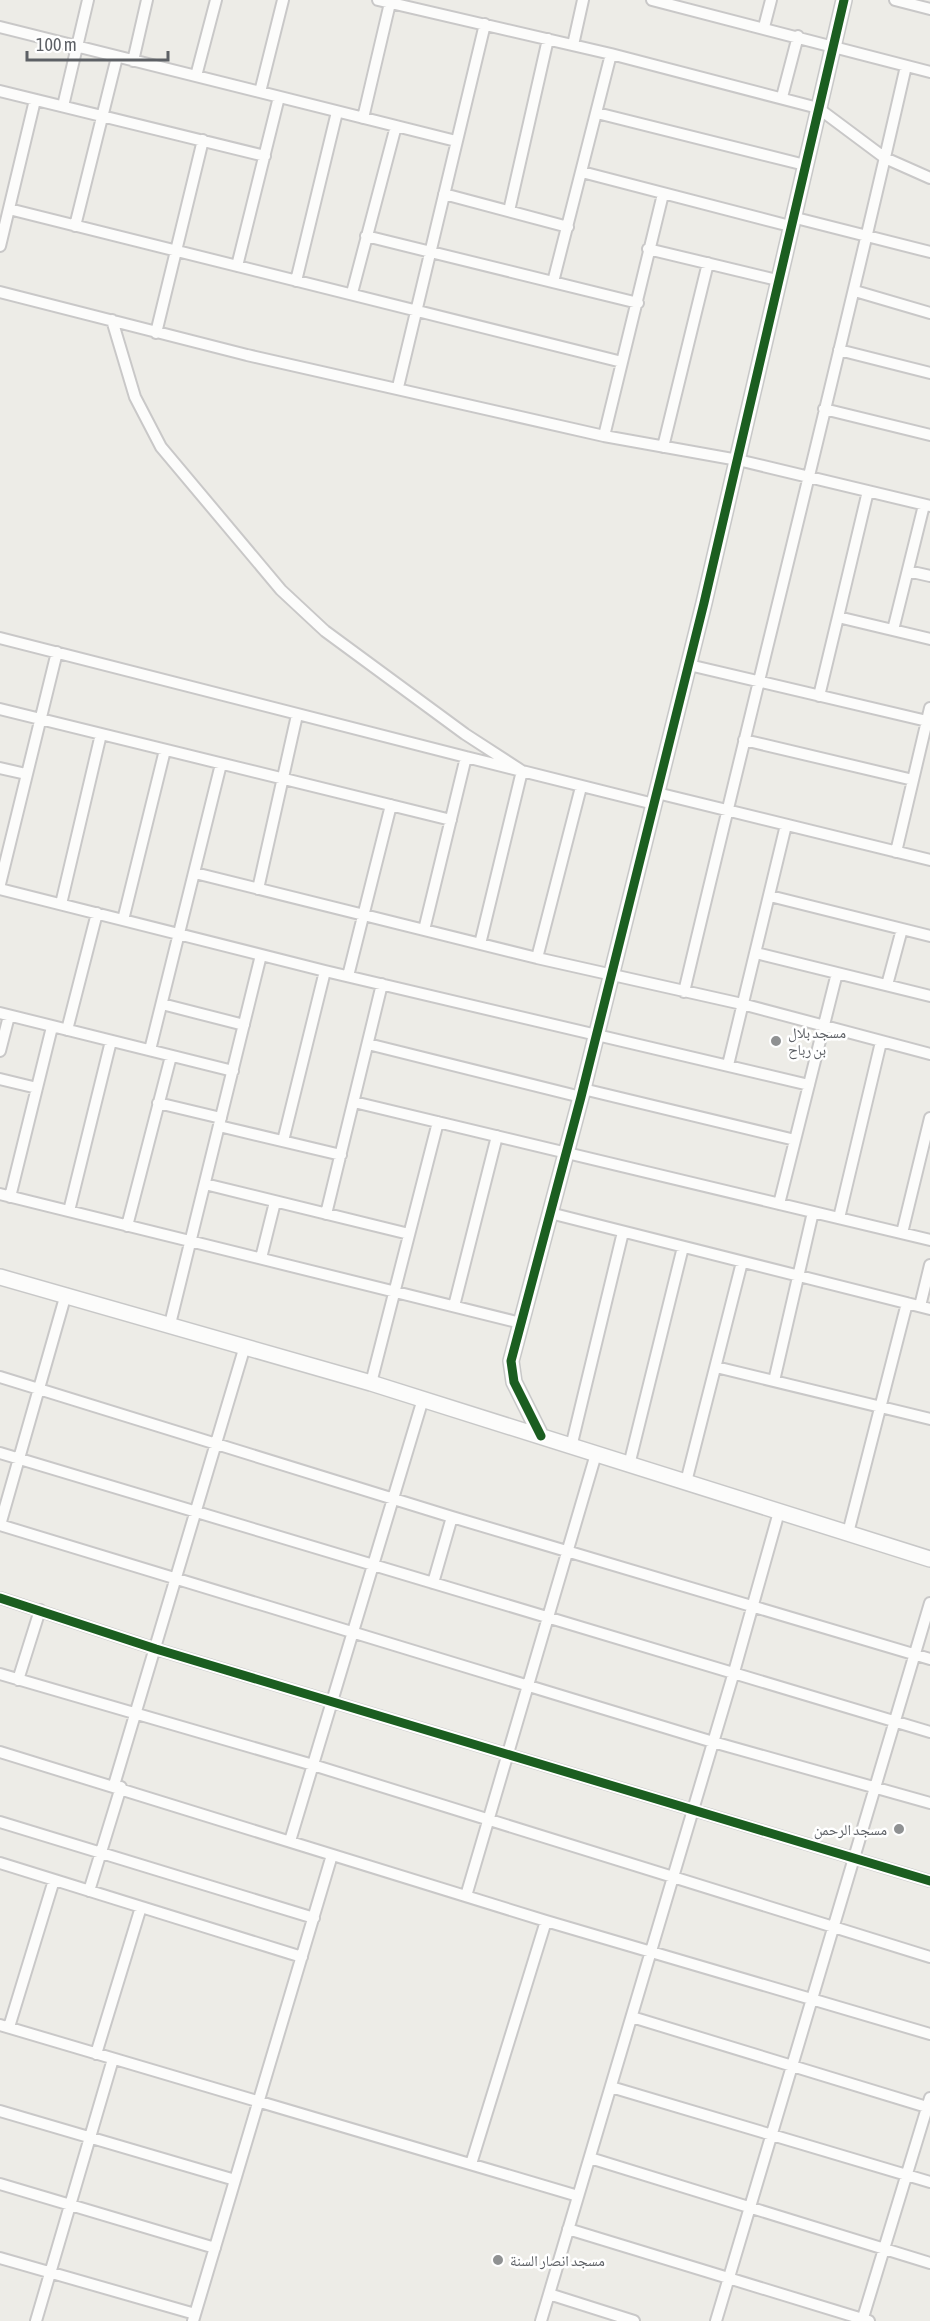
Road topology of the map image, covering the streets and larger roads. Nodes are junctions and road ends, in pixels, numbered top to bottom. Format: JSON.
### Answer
{"nodes":[{"id":1,"x":88,"y":0,"type":"edge"},
{"id":2,"x":147,"y":0,"type":"edge"},
{"id":3,"x":216,"y":0,"type":"edge"},
{"id":4,"x":283,"y":0,"type":"edge"},
{"id":5,"x":378,"y":0,"type":"edge"},
{"id":6,"x":583,"y":0,"type":"edge"},
{"id":7,"x":652,"y":0,"type":"edge"},
{"id":8,"x":710,"y":0,"type":"edge"},
{"id":9,"x":771,"y":0,"type":"edge"},
{"id":10,"x":844,"y":0,"type":"edge"},
{"id":11,"x":895,"y":0,"type":"edge"},
{"id":12,"x":390,"y":3,"type":"junction"},
{"id":13,"x":407,"y":3,"type":"edge"},
{"id":14,"x":930,"y":9,"type":"edge"},
{"id":15,"x":707,"y":13,"type":"junction"},
{"id":16,"x":485,"y":24,"type":"junction"},
{"id":17,"x":0,"y":27,"type":"edge"},
{"id":18,"x":764,"y":27,"type":"junction"},
{"id":19,"x":798,"y":36,"type":"junction"},
{"id":20,"x":548,"y":39,"type":"junction"},
{"id":21,"x":573,"y":45,"type":"junction"},
{"id":22,"x":833,"y":45,"type":"junction"},
{"id":23,"x":77,"y":47,"type":"junction"},
{"id":24,"x":611,"y":54,"type":"junction"},
{"id":25,"x":117,"y":57,"type":"junction"},
{"id":26,"x":133,"y":61,"type":"junction"},
{"id":27,"x":906,"y":66,"type":"junction"},
{"id":28,"x":930,"y":72,"type":"edge"},
{"id":29,"x":196,"y":76,"type":"junction"},
{"id":30,"x":0,"y":91,"type":"edge"},
{"id":31,"x":260,"y":92,"type":"junction"},
{"id":32,"x":279,"y":97,"type":"junction"},
{"id":33,"x":782,"y":97,"type":"junction"},
{"id":34,"x":35,"y":100,"type":"junction"},
{"id":35,"x":63,"y":106,"type":"junction"},
{"id":36,"x":818,"y":108,"type":"junction"},
{"id":37,"x":337,"y":112,"type":"junction"},
{"id":38,"x":597,"y":113,"type":"junction"},
{"id":39,"x":102,"y":116,"type":"junction"},
{"id":40,"x":363,"y":118,"type":"junction"},
{"id":41,"x":396,"y":126,"type":"junction"},
{"id":42,"x":203,"y":140,"type":"junction"},
{"id":43,"x":456,"y":141,"type":"junction"},
{"id":44,"x":265,"y":156,"type":"junction"},
{"id":45,"x":885,"y":158,"type":"junction"},
{"id":46,"x":805,"y":165,"type":"junction"},
{"id":47,"x":582,"y":172,"type":"junction"},
{"id":48,"x":930,"y":178,"type":"edge"},
{"id":49,"x":444,"y":194,"type":"junction"},
{"id":50,"x":663,"y":194,"type":"junction"},
{"id":51,"x":9,"y":209,"type":"junction"},
{"id":52,"x":509,"y":211,"type":"junction"},
{"id":53,"x":791,"y":221,"type":"junction"},
{"id":54,"x":75,"y":226,"type":"junction"},
{"id":55,"x":568,"y":227,"type":"junction"},
{"id":56,"x":366,"y":236,"type":"junction"},
{"id":57,"x":868,"y":236,"type":"junction"},
{"id":58,"x":0,"y":246,"type":"edge"},
{"id":59,"x":648,"y":249,"type":"junction"},
{"id":60,"x":175,"y":252,"type":"junction"},
{"id":61,"x":432,"y":252,"type":"junction"},
{"id":62,"x":930,"y":252,"type":"edge"},
{"id":63,"x":708,"y":263,"type":"junction"},
{"id":64,"x":237,"y":266,"type":"junction"},
{"id":65,"x":777,"y":280,"type":"junction"},
{"id":66,"x":296,"y":281,"type":"junction"},
{"id":67,"x":553,"y":282,"type":"junction"},
{"id":68,"x":855,"y":291,"type":"junction"},
{"id":69,"x":0,"y":292,"type":"edge"},
{"id":70,"x":352,"y":293,"type":"junction"},
{"id":71,"x":638,"y":303,"type":"junction"},
{"id":72,"x":418,"y":310,"type":"junction"},
{"id":73,"x":930,"y":313,"type":"edge"},
{"id":74,"x":112,"y":321,"type":"junction"},
{"id":75,"x":156,"y":333,"type":"junction"},
{"id":76,"x":839,"y":350,"type":"junction"},
{"id":77,"x":622,"y":362,"type":"junction"},
{"id":78,"x":930,"y":373,"type":"edge"},
{"id":79,"x":398,"y":387,"type":"junction"},
{"id":80,"x":824,"y":409,"type":"junction"},
{"id":81,"x":930,"y":435,"type":"edge"},
{"id":82,"x":604,"y":436,"type":"junction"},
{"id":83,"x":663,"y":447,"type":"junction"},
{"id":84,"x":738,"y":460,"type":"junction"},
{"id":85,"x":808,"y":477,"type":"junction"},
{"id":86,"x":868,"y":491,"type":"junction"},
{"id":87,"x":927,"y":505,"type":"edge"},
{"id":88,"x":908,"y":571,"type":"junction"},
{"id":89,"x":930,"y":576,"type":"edge"},
{"id":90,"x":838,"y":617,"type":"junction"},
{"id":91,"x":893,"y":630,"type":"junction"},
{"id":92,"x":0,"y":638,"type":"edge"},
{"id":93,"x":930,"y":639,"type":"edge"},
{"id":94,"x":57,"y":652,"type":"junction"},
{"id":95,"x":689,"y":665,"type":"junction"},
{"id":96,"x":757,"y":682,"type":"junction"},
{"id":97,"x":819,"y":696,"type":"junction"},
{"id":98,"x":930,"y":708,"type":"edge"},
{"id":99,"x":0,"y":709,"type":"edge"},
{"id":100,"x":297,"y":715,"type":"junction"},
{"id":101,"x":40,"y":718,"type":"junction"},
{"id":102,"x":927,"y":721,"type":"junction"},
{"id":103,"x":101,"y":734,"type":"junction"},
{"id":104,"x":744,"y":740,"type":"junction"},
{"id":105,"x":165,"y":750,"type":"junction"},
{"id":106,"x":466,"y":757,"type":"junction"},
{"id":107,"x":221,"y":764,"type":"junction"},
{"id":108,"x":0,"y":768,"type":"edge"},
{"id":109,"x":522,"y":771,"type":"junction"},
{"id":110,"x":26,"y":774,"type":"junction"},
{"id":111,"x":282,"y":779,"type":"junction"},
{"id":112,"x":913,"y":780,"type":"junction"},
{"id":113,"x":580,"y":787,"type":"junction"},
{"id":114,"x":656,"y":798,"type":"junction"},
{"id":115,"x":391,"y":805,"type":"junction"},
{"id":116,"x":727,"y":810,"type":"junction"},
{"id":117,"x":451,"y":820,"type":"junction"},
{"id":118,"x":786,"y":825,"type":"junction"},
{"id":119,"x":0,"y":831,"type":"edge"},
{"id":120,"x":12,"y":834,"type":"junction"},
{"id":121,"x":896,"y":852,"type":"junction"},
{"id":122,"x":930,"y":860,"type":"edge"},
{"id":123,"x":195,"y":873,"type":"junction"},
{"id":124,"x":0,"y":884,"type":"edge"},
{"id":125,"x":0,"y":889,"type":"edge"},
{"id":126,"x":258,"y":889,"type":"junction"},
{"id":127,"x":770,"y":896,"type":"junction"},
{"id":128,"x":61,"y":904,"type":"junction"},
{"id":129,"x":97,"y":913,"type":"junction"},
{"id":130,"x":363,"y":915,"type":"junction"},
{"id":131,"x":123,"y":920,"type":"junction"},
{"id":132,"x":902,"y":929,"type":"junction"},
{"id":133,"x":424,"y":930,"type":"junction"},
{"id":134,"x":180,"y":935,"type":"junction"},
{"id":135,"x":930,"y":936,"type":"edge"},
{"id":136,"x":480,"y":944,"type":"junction"},
{"id":137,"x":756,"y":953,"type":"junction"},
{"id":138,"x":261,"y":955,"type":"junction"},
{"id":139,"x":537,"y":958,"type":"junction"},
{"id":140,"x":325,"y":971,"type":"junction"},
{"id":141,"x":611,"y":972,"type":"junction"},
{"id":142,"x":837,"y":973,"type":"junction"},
{"id":143,"x":348,"y":976,"type":"junction"},
{"id":144,"x":382,"y":984,"type":"junction"},
{"id":145,"x":886,"y":985,"type":"junction"},
{"id":146,"x":684,"y":992,"type":"junction"},
{"id":147,"x":930,"y":996,"type":"edge"},
{"id":148,"x":742,"y":1004,"type":"junction"},
{"id":149,"x":162,"y":1005,"type":"junction"},
{"id":150,"x":4,"y":1014,"type":"edge"},
{"id":151,"x":244,"y":1025,"type":"junction"},
{"id":152,"x":825,"y":1025,"type":"junction"},
{"id":153,"x":52,"y":1027,"type":"junction"},
{"id":154,"x":67,"y":1030,"type":"junction"},
{"id":155,"x":596,"y":1033,"type":"junction"},
{"id":156,"x":111,"y":1041,"type":"junction"},
{"id":157,"x":881,"y":1042,"type":"junction"},
{"id":158,"x":368,"y":1044,"type":"junction"},
{"id":159,"x":150,"y":1050,"type":"junction"},
{"id":160,"x":0,"y":1051,"type":"edge"},
{"id":161,"x":930,"y":1054,"type":"edge"},
{"id":162,"x":171,"y":1056,"type":"junction"},
{"id":163,"x":728,"y":1065,"type":"junction"},
{"id":164,"x":232,"y":1071,"type":"junction"},
{"id":165,"x":0,"y":1079,"type":"edge"},
{"id":166,"x":809,"y":1085,"type":"junction"},
{"id":167,"x":37,"y":1088,"type":"junction"},
{"id":168,"x":582,"y":1093,"type":"junction"},
{"id":169,"x":354,"y":1102,"type":"junction"},
{"id":170,"x":158,"y":1103,"type":"junction"},
{"id":171,"x":930,"y":1120,"type":"edge"},
{"id":172,"x":220,"y":1122,"type":"junction"},
{"id":173,"x":438,"y":1122,"type":"junction"},
{"id":174,"x":497,"y":1136,"type":"junction"},
{"id":175,"x":795,"y":1140,"type":"junction"},
{"id":176,"x":283,"y":1141,"type":"junction"},
{"id":177,"x":566,"y":1153,"type":"junction"},
{"id":178,"x":341,"y":1155,"type":"junction"},
{"id":179,"x":205,"y":1184,"type":"junction"},
{"id":180,"x":5,"y":1196,"type":"edge"},
{"id":181,"x":275,"y":1202,"type":"junction"},
{"id":182,"x":778,"y":1203,"type":"junction"},
{"id":183,"x":69,"y":1211,"type":"junction"},
{"id":184,"x":813,"y":1212,"type":"junction"},
{"id":185,"x":550,"y":1213,"type":"junction"},
{"id":186,"x":326,"y":1214,"type":"junction"},
{"id":187,"x":839,"y":1218,"type":"junction"},
{"id":188,"x":127,"y":1226,"type":"junction"},
{"id":189,"x":623,"y":1232,"type":"junction"},
{"id":190,"x":902,"y":1233,"type":"junction"},
{"id":191,"x":409,"y":1234,"type":"junction"},
{"id":192,"x":930,"y":1240,"type":"edge"},
{"id":193,"x":190,"y":1241,"type":"junction"},
{"id":194,"x":682,"y":1247,"type":"junction"},
{"id":195,"x":261,"y":1258,"type":"junction"},
{"id":196,"x":742,"y":1262,"type":"junction"},
{"id":197,"x":930,"y":1264,"type":"edge"},
{"id":198,"x":798,"y":1276,"type":"junction"},
{"id":199,"x":0,"y":1277,"type":"edge"},
{"id":200,"x":394,"y":1292,"type":"junction"},
{"id":201,"x":66,"y":1294,"type":"junction"},
{"id":202,"x":907,"y":1303,"type":"junction"},
{"id":203,"x":454,"y":1306,"type":"junction"},
{"id":204,"x":925,"y":1307,"type":"edge"},
{"id":205,"x":521,"y":1323,"type":"junction"},
{"id":206,"x":170,"y":1324,"type":"junction"},
{"id":207,"x":245,"y":1346,"type":"junction"},
{"id":208,"x":716,"y":1367,"type":"junction"},
{"id":209,"x":0,"y":1377,"type":"edge"},
{"id":210,"x":774,"y":1381,"type":"junction"},
{"id":211,"x":371,"y":1383,"type":"junction"},
{"id":212,"x":39,"y":1389,"type":"junction"},
{"id":213,"x":423,"y":1400,"type":"junction"},
{"id":214,"x":880,"y":1407,"type":"junction"},
{"id":215,"x":930,"y":1419,"type":"edge"},
{"id":216,"x":541,"y":1436,"type":"junction"},
{"id":217,"x":217,"y":1443,"type":"junction"},
{"id":218,"x":571,"y":1447,"type":"junction"},
{"id":219,"x":0,"y":1453,"type":"edge"},
{"id":220,"x":596,"y":1454,"type":"junction"},
{"id":221,"x":19,"y":1459,"type":"junction"},
{"id":222,"x":629,"y":1465,"type":"junction"},
{"id":223,"x":686,"y":1482,"type":"junction"},
{"id":224,"x":393,"y":1499,"type":"junction"},
{"id":225,"x":197,"y":1511,"type":"junction"},
{"id":226,"x":779,"y":1512,"type":"junction"},
{"id":227,"x":452,"y":1517,"type":"junction"},
{"id":228,"x":0,"y":1525,"type":"edge"},
{"id":229,"x":848,"y":1533,"type":"junction"},
{"id":230,"x":568,"y":1551,"type":"junction"},
{"id":231,"x":930,"y":1559,"type":"edge"},
{"id":232,"x":374,"y":1565,"type":"junction"},
{"id":233,"x":176,"y":1580,"type":"junction"},
{"id":234,"x":433,"y":1583,"type":"junction"},
{"id":235,"x":0,"y":1598,"type":"edge"},
{"id":236,"x":930,"y":1603,"type":"edge"},
{"id":237,"x":753,"y":1605,"type":"junction"},
{"id":238,"x":40,"y":1610,"type":"junction"},
{"id":239,"x":549,"y":1618,"type":"junction"},
{"id":240,"x":353,"y":1632,"type":"junction"},
{"id":241,"x":156,"y":1649,"type":"junction"},
{"id":242,"x":914,"y":1655,"type":"junction"},
{"id":243,"x":930,"y":1659,"type":"edge"},
{"id":244,"x":734,"y":1672,"type":"junction"},
{"id":245,"x":0,"y":1674,"type":"edge"},
{"id":246,"x":18,"y":1680,"type":"junction"},
{"id":247,"x":529,"y":1687,"type":"junction"},
{"id":248,"x":332,"y":1702,"type":"junction"},
{"id":249,"x":135,"y":1714,"type":"junction"},
{"id":250,"x":894,"y":1721,"type":"junction"},
{"id":251,"x":930,"y":1732,"type":"edge"},
{"id":252,"x":714,"y":1742,"type":"junction"},
{"id":253,"x":0,"y":1752,"type":"edge"},
{"id":254,"x":508,"y":1754,"type":"junction"},
{"id":255,"x":313,"y":1765,"type":"junction"},
{"id":256,"x":117,"y":1786,"type":"junction"},
{"id":257,"x":876,"y":1786,"type":"junction"},
{"id":258,"x":930,"y":1803,"type":"edge"},
{"id":259,"x":693,"y":1810,"type":"junction"},
{"id":260,"x":488,"y":1819,"type":"junction"},
{"id":261,"x":0,"y":1822,"type":"edge"},
{"id":262,"x":290,"y":1841,"type":"junction"},
{"id":263,"x":100,"y":1852,"type":"junction"},
{"id":264,"x":332,"y":1855,"type":"junction"},
{"id":265,"x":853,"y":1859,"type":"junction"},
{"id":266,"x":0,"y":1863,"type":"edge"},
{"id":267,"x":672,"y":1876,"type":"junction"},
{"id":268,"x":54,"y":1880,"type":"junction"},
{"id":269,"x":930,"y":1881,"type":"edge"},
{"id":270,"x":90,"y":1892,"type":"junction"},
{"id":271,"x":466,"y":1896,"type":"junction"},
{"id":272,"x":141,"y":1907,"type":"junction"},
{"id":273,"x":314,"y":1918,"type":"junction"},
{"id":274,"x":546,"y":1921,"type":"junction"},
{"id":275,"x":833,"y":1926,"type":"junction"},
{"id":276,"x":651,"y":1951,"type":"junction"},
{"id":277,"x":302,"y":1957,"type":"junction"},
{"id":278,"x":930,"y":1957,"type":"edge"},
{"id":279,"x":811,"y":1998,"type":"junction"},
{"id":280,"x":632,"y":2017,"type":"junction"},
{"id":281,"x":4,"y":2026,"type":"edge"},
{"id":282,"x":930,"y":2034,"type":"edge"},
{"id":283,"x":96,"y":2054,"type":"junction"},
{"id":284,"x":113,"y":2058,"type":"junction"},
{"id":285,"x":791,"y":2067,"type":"junction"},
{"id":286,"x":611,"y":2086,"type":"junction"},
{"id":287,"x":259,"y":2101,"type":"junction"},
{"id":288,"x":929,"y":2104,"type":"edge"},
{"id":289,"x":0,"y":2111,"type":"edge"},
{"id":290,"x":770,"y":2136,"type":"junction"},
{"id":291,"x":91,"y":2137,"type":"junction"},
{"id":292,"x":590,"y":2158,"type":"junction"},
{"id":293,"x":471,"y":2164,"type":"junction"},
{"id":294,"x":908,"y":2175,"type":"junction"},
{"id":295,"x":235,"y":2180,"type":"junction"},
{"id":296,"x":930,"y":2182,"type":"edge"},
{"id":297,"x":0,"y":2184,"type":"edge"},
{"id":298,"x":578,"y":2196,"type":"junction"},
{"id":299,"x":70,"y":2204,"type":"junction"},
{"id":300,"x":750,"y":2208,"type":"junction"},
{"id":301,"x":568,"y":2229,"type":"junction"},
{"id":302,"x":215,"y":2248,"type":"junction"},
{"id":303,"x":886,"y":2250,"type":"junction"},
{"id":304,"x":0,"y":2258,"type":"edge"},
{"id":305,"x":930,"y":2263,"type":"edge"},
{"id":306,"x":50,"y":2273,"type":"junction"},
{"id":307,"x":729,"y":2276,"type":"junction"},
{"id":308,"x":549,"y":2294,"type":"junction"},
{"id":309,"x":194,"y":2318,"type":"edge"},
{"id":310,"x":865,"y":2320,"type":"edge"},
{"id":311,"x":36,"y":2321,"type":"edge"},
{"id":312,"x":541,"y":2321,"type":"edge"},
{"id":313,"x":634,"y":2321,"type":"edge"},
{"id":314,"x":716,"y":2321,"type":"edge"}],
"edges":[{"from":1,"to":23,"type":"street"},
{"from":2,"to":26,"type":"street"},
{"from":3,"to":29,"type":"street"},
{"from":4,"to":31,"type":"street"},
{"from":5,"to":12,"type":"street"},
{"from":6,"to":21,"type":"street"},
{"from":7,"to":15,"type":"street"},
{"from":8,"to":15,"type":"street"},
{"from":9,"to":18,"type":"street"},
{"from":10,"to":22,"type":"street"},
{"from":11,"to":14,"type":"street"},
{"from":12,"to":13,"type":"street"},
{"from":12,"to":40,"type":"street"},
{"from":13,"to":16,"type":"street"},
{"from":15,"to":18,"type":"street"},
{"from":16,"to":20,"type":"street"},
{"from":16,"to":43,"type":"street"},
{"from":17,"to":23,"type":"street"},
{"from":18,"to":19,"type":"street"},
{"from":19,"to":22,"type":"street"},
{"from":19,"to":33,"type":"street"},
{"from":20,"to":21,"type":"street"},
{"from":20,"to":52,"type":"street"},
{"from":21,"to":24,"type":"street"},
{"from":22,"to":27,"type":"street"},
{"from":22,"to":36,"type":"street"},
{"from":23,"to":25,"type":"street"},
{"from":23,"to":35,"type":"street"},
{"from":24,"to":33,"type":"street"},
{"from":24,"to":38,"type":"street"},
{"from":25,"to":26,"type":"street"},
{"from":25,"to":39,"type":"street"},
{"from":26,"to":29,"type":"street"},
{"from":27,"to":28,"type":"street"},
{"from":27,"to":45,"type":"street"},
{"from":29,"to":31,"type":"street"},
{"from":30,"to":34,"type":"street"},
{"from":31,"to":32,"type":"street"},
{"from":32,"to":37,"type":"street"},
{"from":32,"to":44,"type":"street"},
{"from":33,"to":36,"type":"street"},
{"from":34,"to":35,"type":"street"},
{"from":34,"to":51,"type":"street"},
{"from":35,"to":39,"type":"street"},
{"from":36,"to":45,"type":"street"},
{"from":36,"to":46,"type":"street"},
{"from":37,"to":40,"type":"street"},
{"from":37,"to":66,"type":"street"},
{"from":38,"to":46,"type":"street"},
{"from":38,"to":47,"type":"street"},
{"from":39,"to":42,"type":"street"},
{"from":39,"to":54,"type":"street"},
{"from":40,"to":41,"type":"street"},
{"from":41,"to":43,"type":"street"},
{"from":41,"to":56,"type":"street"},
{"from":42,"to":44,"type":"street"},
{"from":42,"to":60,"type":"street"},
{"from":43,"to":49,"type":"street"},
{"from":44,"to":64,"type":"street"},
{"from":45,"to":48,"type":"street"},
{"from":45,"to":57,"type":"street"},
{"from":46,"to":53,"type":"street"},
{"from":47,"to":50,"type":"street"},
{"from":47,"to":55,"type":"street"},
{"from":49,"to":52,"type":"street"},
{"from":49,"to":61,"type":"street"},
{"from":50,"to":53,"type":"street"},
{"from":50,"to":59,"type":"street"},
{"from":51,"to":54,"type":"street"},
{"from":51,"to":58,"type":"street"},
{"from":52,"to":55,"type":"street"},
{"from":53,"to":57,"type":"street"},
{"from":53,"to":65,"type":"street"},
{"from":54,"to":60,"type":"street"},
{"from":55,"to":67,"type":"street"},
{"from":56,"to":61,"type":"street"},
{"from":56,"to":70,"type":"street"},
{"from":57,"to":62,"type":"street"},
{"from":57,"to":68,"type":"street"},
{"from":59,"to":63,"type":"street"},
{"from":59,"to":71,"type":"street"},
{"from":60,"to":64,"type":"street"},
{"from":60,"to":75,"type":"street"},
{"from":61,"to":67,"type":"street"},
{"from":61,"to":72,"type":"street"},
{"from":63,"to":65,"type":"street"},
{"from":63,"to":83,"type":"street"},
{"from":64,"to":66,"type":"street"},
{"from":65,"to":84,"type":"street"},
{"from":66,"to":70,"type":"street"},
{"from":67,"to":71,"type":"street"},
{"from":68,"to":73,"type":"street"},
{"from":68,"to":76,"type":"street"},
{"from":69,"to":74,"type":"street"},
{"from":70,"to":72,"type":"street"},
{"from":71,"to":77,"type":"street"},
{"from":72,"to":77,"type":"street"},
{"from":72,"to":79,"type":"street"},
{"from":74,"to":75,"type":"street"},
{"from":74,"to":109,"type":"street"},
{"from":75,"to":79,"type":"street"},
{"from":76,"to":78,"type":"street"},
{"from":76,"to":80,"type":"street"},
{"from":77,"to":82,"type":"street"},
{"from":79,"to":82,"type":"street"},
{"from":80,"to":81,"type":"street"},
{"from":80,"to":85,"type":"street"},
{"from":82,"to":83,"type":"street"},
{"from":83,"to":84,"type":"street"},
{"from":84,"to":85,"type":"street"},
{"from":84,"to":95,"type":"street"},
{"from":85,"to":86,"type":"street"},
{"from":85,"to":96,"type":"street"},
{"from":86,"to":87,"type":"street"},
{"from":86,"to":90,"type":"street"},
{"from":87,"to":88,"type":"street"},
{"from":88,"to":89,"type":"street"},
{"from":88,"to":91,"type":"street"},
{"from":90,"to":91,"type":"street"},
{"from":90,"to":97,"type":"street"},
{"from":91,"to":93,"type":"street"},
{"from":92,"to":94,"type":"street"},
{"from":94,"to":100,"type":"street"},
{"from":94,"to":101,"type":"street"},
{"from":95,"to":96,"type":"street"},
{"from":95,"to":114,"type":"street"},
{"from":96,"to":97,"type":"street"},
{"from":96,"to":104,"type":"street"},
{"from":97,"to":102,"type":"street"},
{"from":98,"to":102,"type":"street"},
{"from":99,"to":101,"type":"street"},
{"from":100,"to":106,"type":"street"},
{"from":100,"to":111,"type":"street"},
{"from":101,"to":103,"type":"street"},
{"from":101,"to":110,"type":"street"},
{"from":102,"to":112,"type":"street"},
{"from":103,"to":105,"type":"street"},
{"from":103,"to":128,"type":"street"},
{"from":104,"to":112,"type":"street"},
{"from":104,"to":116,"type":"street"},
{"from":105,"to":107,"type":"street"},
{"from":105,"to":131,"type":"street"},
{"from":106,"to":109,"type":"street"},
{"from":106,"to":117,"type":"street"},
{"from":107,"to":111,"type":"street"},
{"from":107,"to":123,"type":"street"},
{"from":108,"to":110,"type":"street"},
{"from":109,"to":113,"type":"street"},
{"from":109,"to":136,"type":"street"},
{"from":110,"to":120,"type":"street"},
{"from":111,"to":115,"type":"street"},
{"from":111,"to":126,"type":"street"},
{"from":112,"to":121,"type":"street"},
{"from":113,"to":114,"type":"street"},
{"from":113,"to":139,"type":"street"},
{"from":114,"to":116,"type":"street"},
{"from":114,"to":141,"type":"street"},
{"from":115,"to":117,"type":"street"},
{"from":115,"to":130,"type":"street"},
{"from":116,"to":118,"type":"street"},
{"from":116,"to":146,"type":"street"},
{"from":117,"to":133,"type":"street"},
{"from":118,"to":121,"type":"street"},
{"from":118,"to":127,"type":"street"},
{"from":119,"to":120,"type":"street"},
{"from":120,"to":124,"type":"street"},
{"from":121,"to":122,"type":"street"},
{"from":123,"to":126,"type":"street"},
{"from":123,"to":134,"type":"street"},
{"from":125,"to":128,"type":"street"},
{"from":126,"to":130,"type":"street"},
{"from":127,"to":132,"type":"street"},
{"from":127,"to":137,"type":"street"},
{"from":128,"to":129,"type":"street"},
{"from":129,"to":131,"type":"street"},
{"from":129,"to":154,"type":"street"},
{"from":130,"to":133,"type":"street"},
{"from":130,"to":143,"type":"street"},
{"from":131,"to":134,"type":"street"},
{"from":132,"to":135,"type":"street"},
{"from":132,"to":145,"type":"street"},
{"from":133,"to":136,"type":"street"},
{"from":134,"to":138,"type":"street"},
{"from":134,"to":149,"type":"street"},
{"from":136,"to":139,"type":"street"},
{"from":137,"to":142,"type":"street"},
{"from":137,"to":148,"type":"street"},
{"from":138,"to":140,"type":"street"},
{"from":138,"to":151,"type":"street"},
{"from":139,"to":141,"type":"street"},
{"from":140,"to":143,"type":"street"},
{"from":140,"to":176,"type":"street"},
{"from":141,"to":146,"type":"street"},
{"from":141,"to":155,"type":"street"},
{"from":142,"to":145,"type":"street"},
{"from":142,"to":152,"type":"street"},
{"from":143,"to":144,"type":"street"},
{"from":144,"to":155,"type":"street"},
{"from":144,"to":158,"type":"street"},
{"from":145,"to":147,"type":"street"},
{"from":146,"to":148,"type":"street"},
{"from":148,"to":152,"type":"street"},
{"from":148,"to":163,"type":"street"},
{"from":149,"to":151,"type":"street"},
{"from":149,"to":159,"type":"street"},
{"from":150,"to":153,"type":"street"},
{"from":150,"to":160,"type":"street"},
{"from":151,"to":164,"type":"street"},
{"from":152,"to":157,"type":"street"},
{"from":152,"to":166,"type":"street"},
{"from":153,"to":154,"type":"street"},
{"from":153,"to":167,"type":"street"},
{"from":154,"to":156,"type":"street"},
{"from":155,"to":163,"type":"street"},
{"from":155,"to":168,"type":"street"},
{"from":156,"to":159,"type":"street"},
{"from":156,"to":183,"type":"street"},
{"from":157,"to":161,"type":"street"},
{"from":157,"to":187,"type":"street"},
{"from":158,"to":168,"type":"street"},
{"from":158,"to":169,"type":"street"},
{"from":159,"to":162,"type":"street"},
{"from":162,"to":164,"type":"street"},
{"from":162,"to":170,"type":"street"},
{"from":163,"to":166,"type":"street"},
{"from":164,"to":172,"type":"street"},
{"from":165,"to":167,"type":"street"},
{"from":166,"to":175,"type":"street"},
{"from":167,"to":180,"type":"street"},
{"from":168,"to":175,"type":"street"},
{"from":168,"to":177,"type":"street"},
{"from":169,"to":173,"type":"street"},
{"from":169,"to":178,"type":"street"},
{"from":170,"to":172,"type":"street"},
{"from":170,"to":188,"type":"street"},
{"from":171,"to":190,"type":"street"},
{"from":172,"to":176,"type":"street"},
{"from":172,"to":179,"type":"street"},
{"from":173,"to":174,"type":"street"},
{"from":173,"to":191,"type":"street"},
{"from":174,"to":177,"type":"street"},
{"from":174,"to":203,"type":"street"},
{"from":175,"to":182,"type":"street"},
{"from":176,"to":178,"type":"street"},
{"from":177,"to":182,"type":"street"},
{"from":177,"to":185,"type":"street"},
{"from":178,"to":186,"type":"street"},
{"from":179,"to":181,"type":"street"},
{"from":179,"to":193,"type":"street"},
{"from":180,"to":183,"type":"street"},
{"from":181,"to":186,"type":"street"},
{"from":181,"to":195,"type":"street"},
{"from":182,"to":184,"type":"street"},
{"from":183,"to":188,"type":"street"},
{"from":184,"to":187,"type":"street"},
{"from":184,"to":198,"type":"street"},
{"from":185,"to":189,"type":"street"},
{"from":185,"to":205,"type":"street"},
{"from":186,"to":191,"type":"street"},
{"from":187,"to":190,"type":"street"},
{"from":188,"to":193,"type":"street"},
{"from":189,"to":194,"type":"street"},
{"from":189,"to":218,"type":"street"},
{"from":190,"to":192,"type":"street"},
{"from":191,"to":200,"type":"street"},
{"from":193,"to":195,"type":"street"},
{"from":193,"to":206,"type":"street"},
{"from":194,"to":196,"type":"street"},
{"from":194,"to":222,"type":"street"},
{"from":195,"to":200,"type":"street"},
{"from":196,"to":198,"type":"street"},
{"from":196,"to":208,"type":"street"},
{"from":197,"to":204,"type":"street"},
{"from":198,"to":202,"type":"street"},
{"from":198,"to":210,"type":"street"},
{"from":199,"to":201,"type":"street"},
{"from":200,"to":203,"type":"street"},
{"from":200,"to":211,"type":"street"},
{"from":201,"to":206,"type":"street"},
{"from":201,"to":212,"type":"street"},
{"from":202,"to":204,"type":"street"},
{"from":202,"to":214,"type":"street"},
{"from":203,"to":205,"type":"street"},
{"from":205,"to":216,"type":"street"},
{"from":206,"to":207,"type":"street"},
{"from":207,"to":211,"type":"street"},
{"from":207,"to":217,"type":"street"},
{"from":208,"to":210,"type":"street"},
{"from":208,"to":223,"type":"street"},
{"from":209,"to":212,"type":"street"},
{"from":210,"to":214,"type":"street"},
{"from":211,"to":213,"type":"street"},
{"from":212,"to":217,"type":"street"},
{"from":212,"to":221,"type":"street"},
{"from":213,"to":216,"type":"street"},
{"from":213,"to":224,"type":"street"},
{"from":214,"to":215,"type":"street"},
{"from":214,"to":229,"type":"street"},
{"from":216,"to":218,"type":"street"},
{"from":217,"to":224,"type":"street"},
{"from":217,"to":225,"type":"street"},
{"from":218,"to":220,"type":"street"},
{"from":219,"to":221,"type":"street"},
{"from":220,"to":222,"type":"street"},
{"from":220,"to":230,"type":"street"},
{"from":221,"to":225,"type":"street"},
{"from":221,"to":228,"type":"street"},
{"from":222,"to":223,"type":"street"},
{"from":223,"to":226,"type":"street"},
{"from":224,"to":227,"type":"street"},
{"from":224,"to":232,"type":"street"},
{"from":225,"to":232,"type":"street"},
{"from":225,"to":233,"type":"street"},
{"from":226,"to":229,"type":"street"},
{"from":226,"to":237,"type":"street"},
{"from":227,"to":230,"type":"street"},
{"from":227,"to":234,"type":"street"},
{"from":228,"to":233,"type":"street"},
{"from":229,"to":231,"type":"street"},
{"from":230,"to":237,"type":"street"},
{"from":230,"to":239,"type":"street"},
{"from":232,"to":234,"type":"street"},
{"from":232,"to":240,"type":"street"},
{"from":233,"to":240,"type":"street"},
{"from":233,"to":241,"type":"street"},
{"from":234,"to":239,"type":"street"},
{"from":235,"to":238,"type":"street"},
{"from":236,"to":242,"type":"street"},
{"from":237,"to":242,"type":"street"},
{"from":237,"to":244,"type":"street"},
{"from":238,"to":241,"type":"street"},
{"from":238,"to":246,"type":"street"},
{"from":239,"to":244,"type":"street"},
{"from":239,"to":247,"type":"street"},
{"from":240,"to":247,"type":"street"},
{"from":240,"to":248,"type":"street"},
{"from":241,"to":248,"type":"street"},
{"from":241,"to":249,"type":"street"},
{"from":242,"to":243,"type":"street"},
{"from":242,"to":250,"type":"street"},
{"from":244,"to":250,"type":"street"},
{"from":244,"to":252,"type":"street"},
{"from":245,"to":246,"type":"street"},
{"from":246,"to":249,"type":"street"},
{"from":247,"to":252,"type":"street"},
{"from":247,"to":254,"type":"street"},
{"from":248,"to":254,"type":"street"},
{"from":248,"to":255,"type":"street"},
{"from":249,"to":255,"type":"street"},
{"from":249,"to":256,"type":"street"},
{"from":250,"to":251,"type":"street"},
{"from":250,"to":257,"type":"street"},
{"from":252,"to":257,"type":"street"},
{"from":252,"to":259,"type":"street"},
{"from":253,"to":256,"type":"street"},
{"from":254,"to":259,"type":"street"},
{"from":254,"to":260,"type":"street"},
{"from":255,"to":260,"type":"street"},
{"from":255,"to":262,"type":"street"},
{"from":256,"to":262,"type":"street"},
{"from":256,"to":263,"type":"street"},
{"from":257,"to":258,"type":"street"},
{"from":257,"to":265,"type":"street"},
{"from":259,"to":265,"type":"street"},
{"from":259,"to":267,"type":"street"},
{"from":260,"to":267,"type":"street"},
{"from":260,"to":271,"type":"street"},
{"from":261,"to":263,"type":"street"},
{"from":262,"to":264,"type":"street"},
{"from":263,"to":270,"type":"street"},
{"from":263,"to":273,"type":"street"},
{"from":264,"to":271,"type":"street"},
{"from":264,"to":273,"type":"street"},
{"from":265,"to":269,"type":"street"},
{"from":265,"to":275,"type":"street"},
{"from":266,"to":268,"type":"street"},
{"from":267,"to":275,"type":"street"},
{"from":267,"to":276,"type":"street"},
{"from":268,"to":270,"type":"street"},
{"from":268,"to":281,"type":"street"},
{"from":270,"to":272,"type":"street"},
{"from":271,"to":274,"type":"street"},
{"from":272,"to":277,"type":"street"},
{"from":272,"to":283,"type":"street"},
{"from":273,"to":277,"type":"street"},
{"from":274,"to":276,"type":"street"},
{"from":274,"to":293,"type":"street"},
{"from":275,"to":278,"type":"street"},
{"from":275,"to":279,"type":"street"},
{"from":276,"to":279,"type":"street"},
{"from":276,"to":280,"type":"street"},
{"from":277,"to":287,"type":"street"},
{"from":279,"to":282,"type":"street"},
{"from":279,"to":285,"type":"street"},
{"from":280,"to":285,"type":"street"},
{"from":280,"to":286,"type":"street"},
{"from":281,"to":283,"type":"street"},
{"from":283,"to":284,"type":"street"},
{"from":284,"to":287,"type":"street"},
{"from":284,"to":291,"type":"street"},
{"from":285,"to":288,"type":"street"},
{"from":285,"to":290,"type":"street"},
{"from":286,"to":290,"type":"street"},
{"from":286,"to":292,"type":"street"},
{"from":287,"to":293,"type":"street"},
{"from":287,"to":295,"type":"street"},
{"from":288,"to":294,"type":"street"},
{"from":289,"to":291,"type":"street"},
{"from":290,"to":294,"type":"street"},
{"from":290,"to":300,"type":"street"},
{"from":291,"to":295,"type":"street"},
{"from":291,"to":299,"type":"street"},
{"from":292,"to":298,"type":"street"},
{"from":292,"to":300,"type":"street"},
{"from":293,"to":298,"type":"street"},
{"from":294,"to":296,"type":"street"},
{"from":294,"to":303,"type":"street"},
{"from":295,"to":302,"type":"street"},
{"from":297,"to":299,"type":"street"},
{"from":298,"to":301,"type":"street"},
{"from":299,"to":302,"type":"street"},
{"from":299,"to":306,"type":"street"},
{"from":300,"to":303,"type":"street"},
{"from":300,"to":307,"type":"street"},
{"from":301,"to":307,"type":"street"},
{"from":301,"to":308,"type":"street"},
{"from":302,"to":309,"type":"street"},
{"from":303,"to":305,"type":"street"},
{"from":303,"to":310,"type":"street"},
{"from":304,"to":306,"type":"street"},
{"from":306,"to":309,"type":"street"},
{"from":306,"to":311,"type":"street"},
{"from":307,"to":310,"type":"street"},
{"from":307,"to":314,"type":"street"},
{"from":308,"to":312,"type":"street"},
{"from":308,"to":313,"type":"street"}]}
